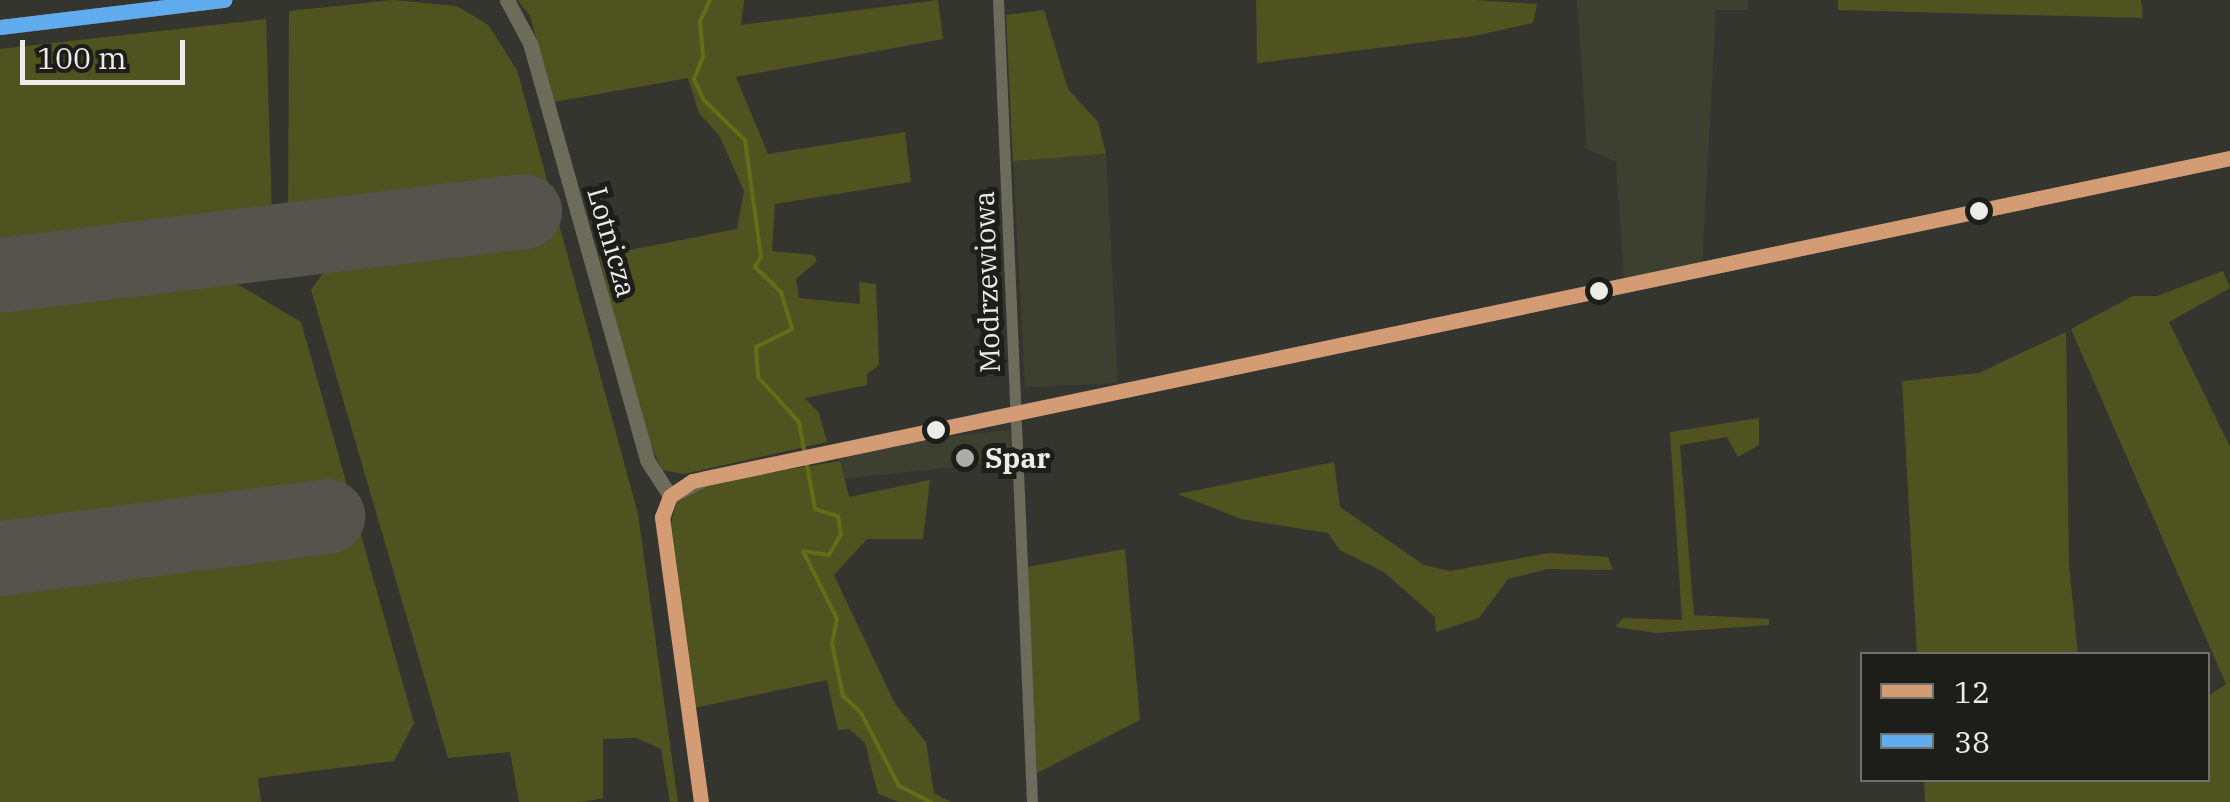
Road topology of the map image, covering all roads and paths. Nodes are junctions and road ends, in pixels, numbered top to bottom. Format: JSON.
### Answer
{"nodes":[{"id":1,"x":224,"y":0,"type":"edge"},
{"id":2,"x":507,"y":0,"type":"edge"},
{"id":3,"x":998,"y":0,"type":"edge"},
{"id":4,"x":0,"y":27,"type":"edge"},
{"id":5,"x":2230,"y":158,"type":"edge"},
{"id":6,"x":1016,"y":413,"type":"junction"},
{"id":7,"x":670,"y":496,"type":"junction"},
{"id":8,"x":701,"y":802,"type":"edge"},
{"id":9,"x":1032,"y":802,"type":"edge"}],
"edges":[{"from":1,"to":4,"type":"main road"},
{"from":2,"to":7,"type":"main road","name":"Lotnicza"},
{"from":3,"to":6,"type":"street","name":"Modrzewiowa"},
{"from":5,"to":6,"type":"main road"},
{"from":6,"to":7,"type":"main road"},
{"from":6,"to":9,"type":"street","name":"Modrzewiowa"},
{"from":7,"to":8,"type":"street"}]}
